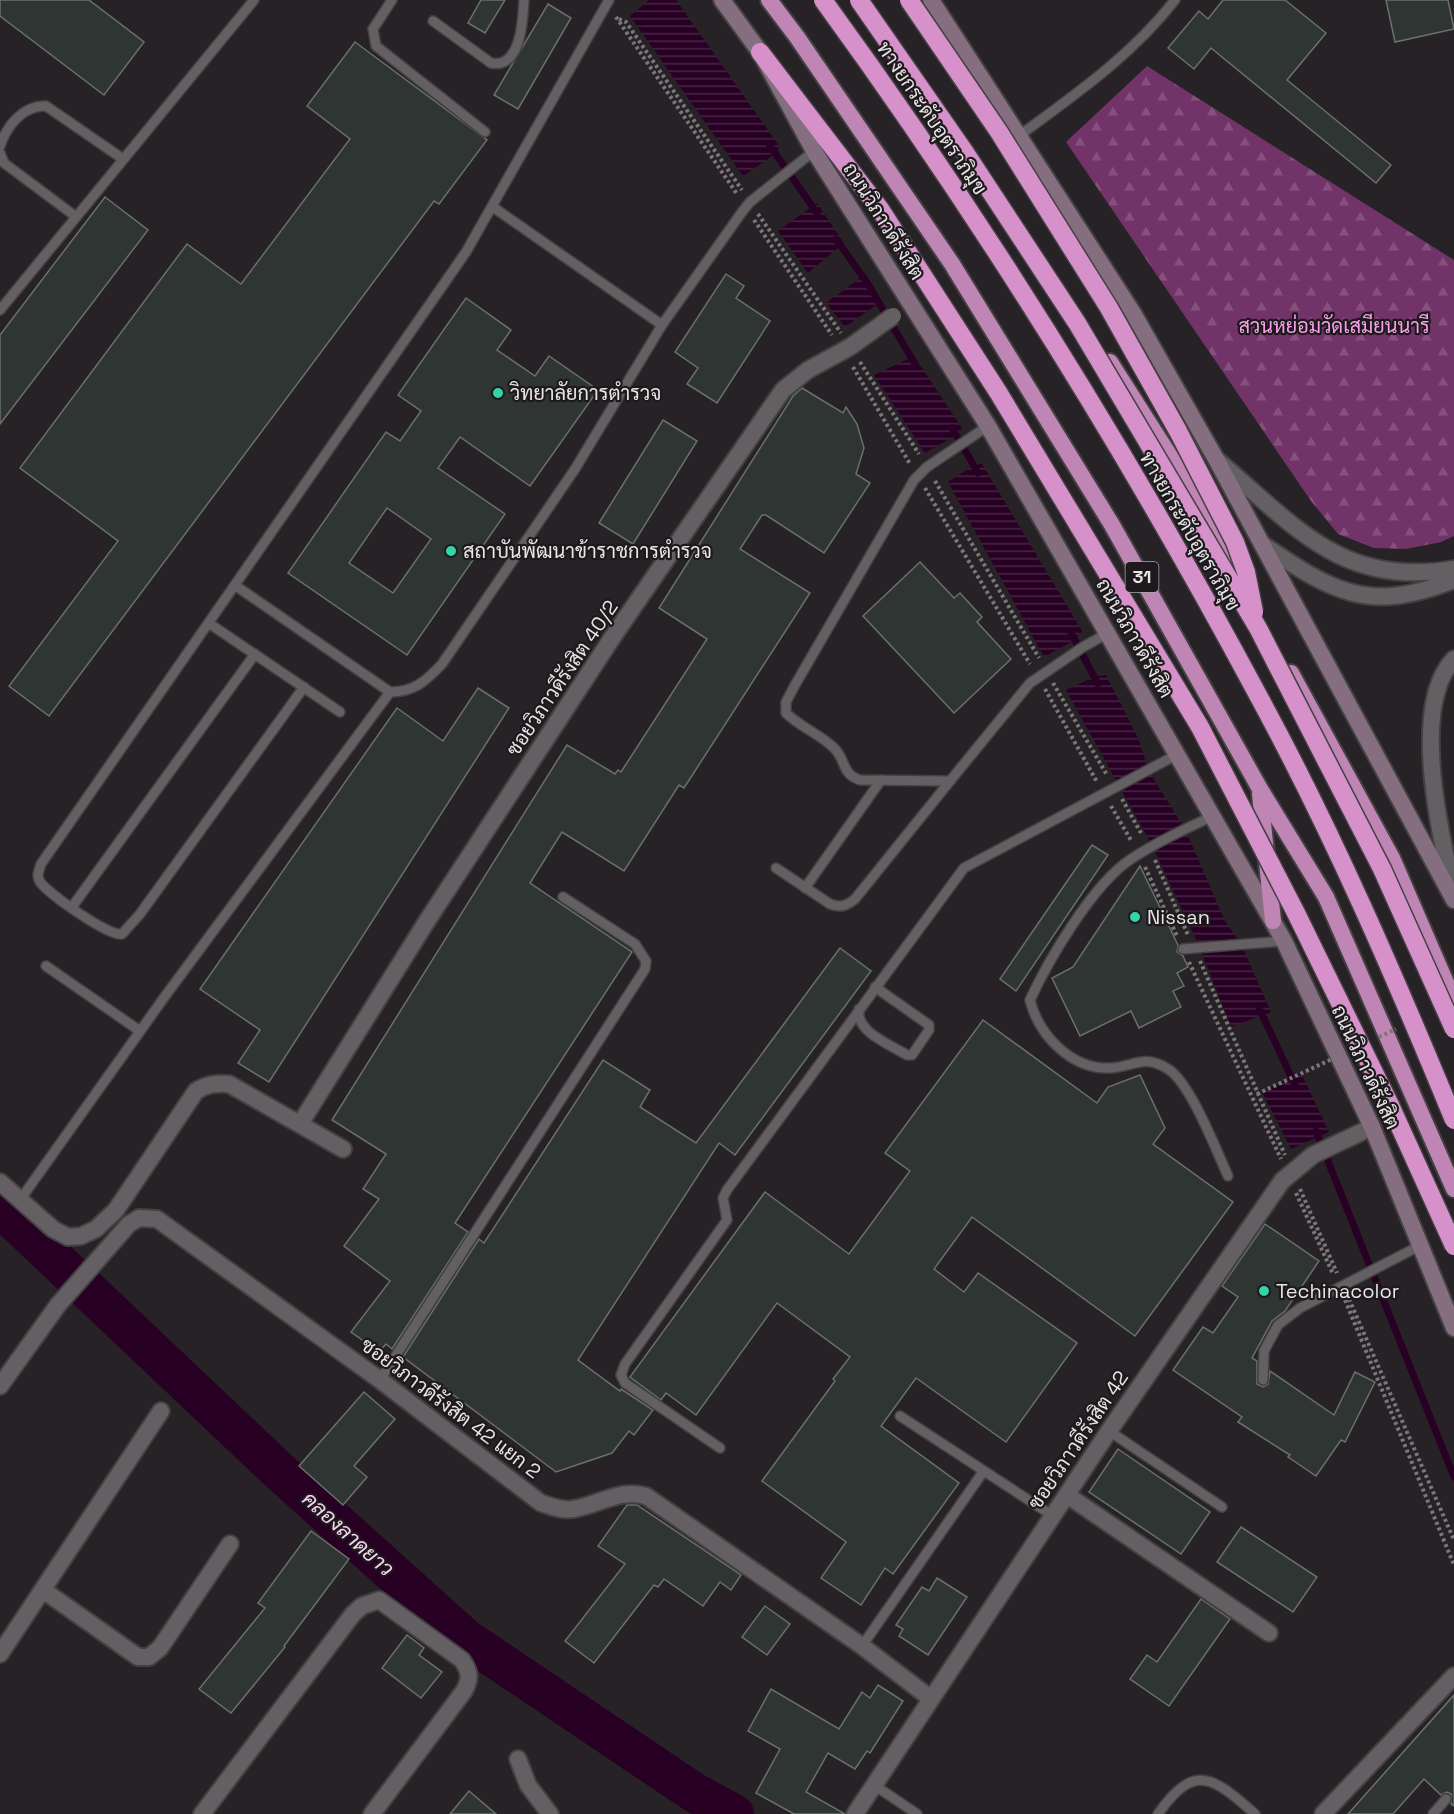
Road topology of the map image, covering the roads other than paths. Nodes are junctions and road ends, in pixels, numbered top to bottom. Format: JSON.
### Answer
{"nodes":[{"id":1,"x":254,"y":0,"type":"edge"},
{"id":2,"x":392,"y":0,"type":"edge"},
{"id":3,"x":525,"y":0,"type":"edge"},
{"id":4,"x":722,"y":0,"type":"edge"},
{"id":5,"x":769,"y":0,"type":"edge"},
{"id":6,"x":823,"y":0,"type":"edge"},
{"id":7,"x":861,"y":0,"type":"edge"},
{"id":8,"x":909,"y":0,"type":"edge"},
{"id":9,"x":931,"y":0,"type":"edge"},
{"id":10,"x":1175,"y":0,"type":"edge"},
{"id":11,"x":608,"y":2,"type":"edge"},
{"id":12,"x":433,"y":21,"type":"dead end"},
{"id":13,"x":760,"y":52,"type":"junction"},
{"id":14,"x":485,"y":132,"type":"dead end"},
{"id":15,"x":1020,"y":135,"type":"junction"},
{"id":16,"x":0,"y":146,"type":"edge"},
{"id":17,"x":814,"y":151,"type":"junction"},
{"id":18,"x":0,"y":153,"type":"edge"},
{"id":19,"x":123,"y":159,"type":"junction"},
{"id":20,"x":492,"y":207,"type":"junction"},
{"id":21,"x":75,"y":216,"type":"junction"},
{"id":22,"x":912,"y":304,"type":"junction"},
{"id":23,"x":0,"y":310,"type":"edge"},
{"id":24,"x":662,"y":325,"type":"junction"},
{"id":25,"x":988,"y":426,"type":"junction"},
{"id":26,"x":1216,"y":459,"type":"junction"},
{"id":27,"x":1262,"y":544,"type":"junction"},
{"id":28,"x":1454,"y":568,"type":"edge"},
{"id":29,"x":1454,"y":580,"type":"edge"},
{"id":30,"x":236,"y":586,"type":"junction"},
{"id":31,"x":210,"y":624,"type":"junction"},
{"id":32,"x":1258,"y":628,"type":"junction"},
{"id":33,"x":1108,"y":633,"type":"junction"},
{"id":34,"x":255,"y":654,"type":"junction"},
{"id":35,"x":1454,"y":659,"type":"edge"},
{"id":36,"x":304,"y":687,"type":"junction"},
{"id":37,"x":390,"y":692,"type":"junction"},
{"id":38,"x":340,"y":712,"type":"dead end"},
{"id":39,"x":1178,"y":754,"type":"junction"},
{"id":40,"x":881,"y":780,"type":"junction"},
{"id":41,"x":950,"y":782,"type":"junction"},
{"id":42,"x":1260,"y":789,"type":"junction"},
{"id":43,"x":1213,"y":816,"type":"junction"},
{"id":44,"x":776,"y":868,"type":"dead end"},
{"id":45,"x":805,"y":888,"type":"junction"},
{"id":46,"x":1454,"y":895,"type":"edge"},
{"id":47,"x":563,"y":897,"type":"dead end"},
{"id":48,"x":1454,"y":900,"type":"edge"},
{"id":49,"x":72,"y":907,"type":"junction"},
{"id":50,"x":1273,"y":921,"type":"junction"},
{"id":51,"x":1284,"y":940,"type":"junction"},
{"id":52,"x":1192,"y":947,"type":"road end"},
{"id":53,"x":46,"y":966,"type":"dead end"},
{"id":54,"x":875,"y":987,"type":"junction"},
{"id":55,"x":1454,"y":1001,"type":"edge"},
{"id":56,"x":859,"y":1009,"type":"junction"},
{"id":57,"x":1454,"y":1029,"type":"edge"},
{"id":58,"x":140,"y":1031,"type":"junction"},
{"id":59,"x":1454,"y":1120,"type":"edge"},
{"id":60,"x":300,"y":1124,"type":"junction"},
{"id":61,"x":1371,"y":1127,"type":"junction"},
{"id":62,"x":343,"y":1149,"type":"dead end"},
{"id":63,"x":1228,"y":1176,"type":"dead end"},
{"id":64,"x":0,"y":1182,"type":"edge"},
{"id":65,"x":1454,"y":1189,"type":"edge"},
{"id":66,"x":20,"y":1200,"type":"junction"},
{"id":67,"x":1421,"y":1245,"type":"junction"},
{"id":68,"x":1454,"y":1246,"type":"edge"},
{"id":69,"x":1454,"y":1328,"type":"edge"},
{"id":70,"x":380,"y":1380,"type":"junction"},
{"id":71,"x":1263,"y":1380,"type":"dead end"},
{"id":72,"x":0,"y":1386,"type":"edge"},
{"id":73,"x":161,"y":1411,"type":"dead end"},
{"id":74,"x":900,"y":1416,"type":"dead end"},
{"id":75,"x":1109,"y":1431,"type":"junction"},
{"id":76,"x":720,"y":1448,"type":"dead end"},
{"id":77,"x":983,"y":1472,"type":"junction"},
{"id":78,"x":1067,"y":1495,"type":"junction"},
{"id":79,"x":1222,"y":1507,"type":"dead end"},
{"id":80,"x":1053,"y":1516,"type":"junction"},
{"id":81,"x":230,"y":1544,"type":"dead end"},
{"id":82,"x":43,"y":1590,"type":"junction"},
{"id":83,"x":1269,"y":1633,"type":"dead end"},
{"id":84,"x":862,"y":1646,"type":"junction"},
{"id":85,"x":0,"y":1654,"type":"edge"},
{"id":86,"x":1454,"y":1676,"type":"edge"},
{"id":87,"x":930,"y":1698,"type":"junction"},
{"id":88,"x":518,"y":1759,"type":"dead end"},
{"id":89,"x":874,"y":1785,"type":"junction"},
{"id":90,"x":1446,"y":1799,"type":"dead end"},
{"id":91,"x":202,"y":1814,"type":"edge"},
{"id":92,"x":372,"y":1814,"type":"edge"},
{"id":93,"x":550,"y":1814,"type":"edge"},
{"id":94,"x":855,"y":1814,"type":"edge"},
{"id":95,"x":917,"y":1814,"type":"edge"},
{"id":96,"x":1158,"y":1814,"type":"edge"},
{"id":97,"x":1255,"y":1814,"type":"edge"},
{"id":98,"x":1323,"y":1814,"type":"edge"},
{"id":99,"x":1433,"y":1814,"type":"edge"}],
"edges":[{"from":1,"to":19,"type":"lane"},
{"from":2,"to":14,"type":"lane"},
{"from":3,"to":12,"type":"lane"},
{"from":4,"to":13,"type":"main road","name":"ถนนวิภาวดีรังสิต"},
{"from":5,"to":42,"type":"highway","name":"ถนนวิภาวดีรังสิต","number":"31"},
{"from":6,"to":59,"type":"highway","name":"ทางยกระดับอุตราภิมุข","number":"31","bridge":true},
{"from":7,"to":32,"type":"highway","name":"ทางยกระดับอุตราภิมุข","bridge":true},
{"from":7,"to":55,"type":"highway"},
{"from":8,"to":32,"type":"highway","bridge":true},
{"from":9,"to":15,"type":"main road"},
{"from":10,"to":15,"type":"lane"},
{"from":11,"to":20,"type":"lane"},
{"from":13,"to":17,"type":"main road","name":"ถนนวิภาวดีรังสิต"},
{"from":13,"to":68,"type":"highway","bridge":true},
{"from":15,"to":26,"type":"main road"},
{"from":16,"to":19,"type":"lane"},
{"from":17,"to":22,"type":"main road","name":"ถนนวิภาวดีรังสิต"},
{"from":17,"to":24,"type":"lane"},
{"from":18,"to":21,"type":"lane"},
{"from":19,"to":21,"type":"lane"},
{"from":20,"to":24,"type":"lane"},
{"from":20,"to":30,"type":"lane"},
{"from":21,"to":23,"type":"lane"},
{"from":22,"to":25,"type":"main road","name":"ถนนวิภาวดีรังสิต"},
{"from":22,"to":60,"type":"street","name":"ซอยวิภาวดีรังสิต 40/2","bridge":true},
{"from":24,"to":37,"type":"lane"},
{"from":25,"to":33,"type":"main road","name":"ถนนวิภาวดีรังสิต"},
{"from":25,"to":40,"type":"lane"},
{"from":26,"to":27,"type":"main road"},
{"from":26,"to":28,"type":"street"},
{"from":27,"to":29,"type":"street"},
{"from":27,"to":48,"type":"main road"},
{"from":30,"to":31,"type":"lane"},
{"from":30,"to":37,"type":"lane"},
{"from":31,"to":34,"type":"lane"},
{"from":31,"to":49,"type":"lane"},
{"from":32,"to":57,"type":"highway","name":"ทางยกระดับอุตราภิมุข","bridge":true},
{"from":33,"to":39,"type":"main road","name":"ถนนวิภาวดีรังสิต"},
{"from":33,"to":41,"type":"lane"},
{"from":34,"to":36,"type":"lane"},
{"from":34,"to":49,"type":"lane"},
{"from":35,"to":46,"type":"street"},
{"from":36,"to":38,"type":"lane"},
{"from":36,"to":49,"type":"lane"},
{"from":37,"to":58,"type":"lane"},
{"from":39,"to":43,"type":"main road","name":"ถนนวิภาวดีรังสิต"},
{"from":39,"to":54,"type":"lane"},
{"from":40,"to":41,"type":"lane"},
{"from":40,"to":45,"type":"lane"},
{"from":41,"to":45,"type":"lane"},
{"from":42,"to":50,"type":"highway"},
{"from":42,"to":65,"type":"highway","name":"ถนนวิภาวดีรังสิต","number":"31"},
{"from":43,"to":50,"type":"main road","name":"ถนนวิภาวดีรังสิต"},
{"from":43,"to":63,"type":"lane"},
{"from":44,"to":45,"type":"lane"},
{"from":47,"to":70,"type":"lane"},
{"from":50,"to":51,"type":"main road","name":"ถนนวิภาวดีรังสิต"},
{"from":51,"to":52,"type":"lane"},
{"from":51,"to":61,"type":"main road","name":"ถนนวิภาวดีรังสิต"},
{"from":53,"to":58,"type":"lane"},
{"from":54,"to":56,"type":"lane"},
{"from":54,"to":56,"type":"lane"},
{"from":56,"to":76,"type":"lane"},
{"from":58,"to":66,"type":"lane"},
{"from":60,"to":62,"type":"street"},
{"from":60,"to":66,"type":"street"},
{"from":61,"to":67,"type":"main road","name":"ถนนวิภาวดีรังสิต"},
{"from":61,"to":75,"type":"street","name":"ซอยวิภาวดีรังสิต 42"},
{"from":64,"to":66,"type":"street"},
{"from":67,"to":69,"type":"main road","name":"ถนนวิภาวดีรังสิต"},
{"from":67,"to":71,"type":"lane"},
{"from":70,"to":72,"type":"street","name":"ซอยวิภาวดีรังสิต 42 แยก 2"},
{"from":70,"to":84,"type":"street","name":"ซอยวิภาวดีรังสิต 42 แยก 2"},
{"from":73,"to":82,"type":"street"},
{"from":74,"to":77,"type":"lane"},
{"from":75,"to":78,"type":"street","name":"ซอยวิภาวดีรังสิต 42"},
{"from":75,"to":79,"type":"lane"},
{"from":77,"to":80,"type":"lane"},
{"from":77,"to":84,"type":"lane"},
{"from":78,"to":80,"type":"street","name":"ซอยวิภาวดีรังสิต 42"},
{"from":78,"to":83,"type":"street"},
{"from":80,"to":87,"type":"street","name":"ซอยวิภาวดีรังสิต 42"},
{"from":81,"to":82,"type":"street"},
{"from":82,"to":85,"type":"street"},
{"from":84,"to":87,"type":"street","name":"ซอยวิภาวดีรังสิต 42 แยก 2"},
{"from":86,"to":98,"type":"street"},
{"from":87,"to":89,"type":"street","name":"ซอยวิภาวดีรังสิต 42"},
{"from":88,"to":93,"type":"street"},
{"from":89,"to":94,"type":"street","name":"ซอยวิภาวดีรังสิต 42"},
{"from":89,"to":95,"type":"lane"},
{"from":90,"to":99,"type":"lane"},
{"from":91,"to":92,"type":"street"},
{"from":96,"to":97,"type":"lane"}]}
